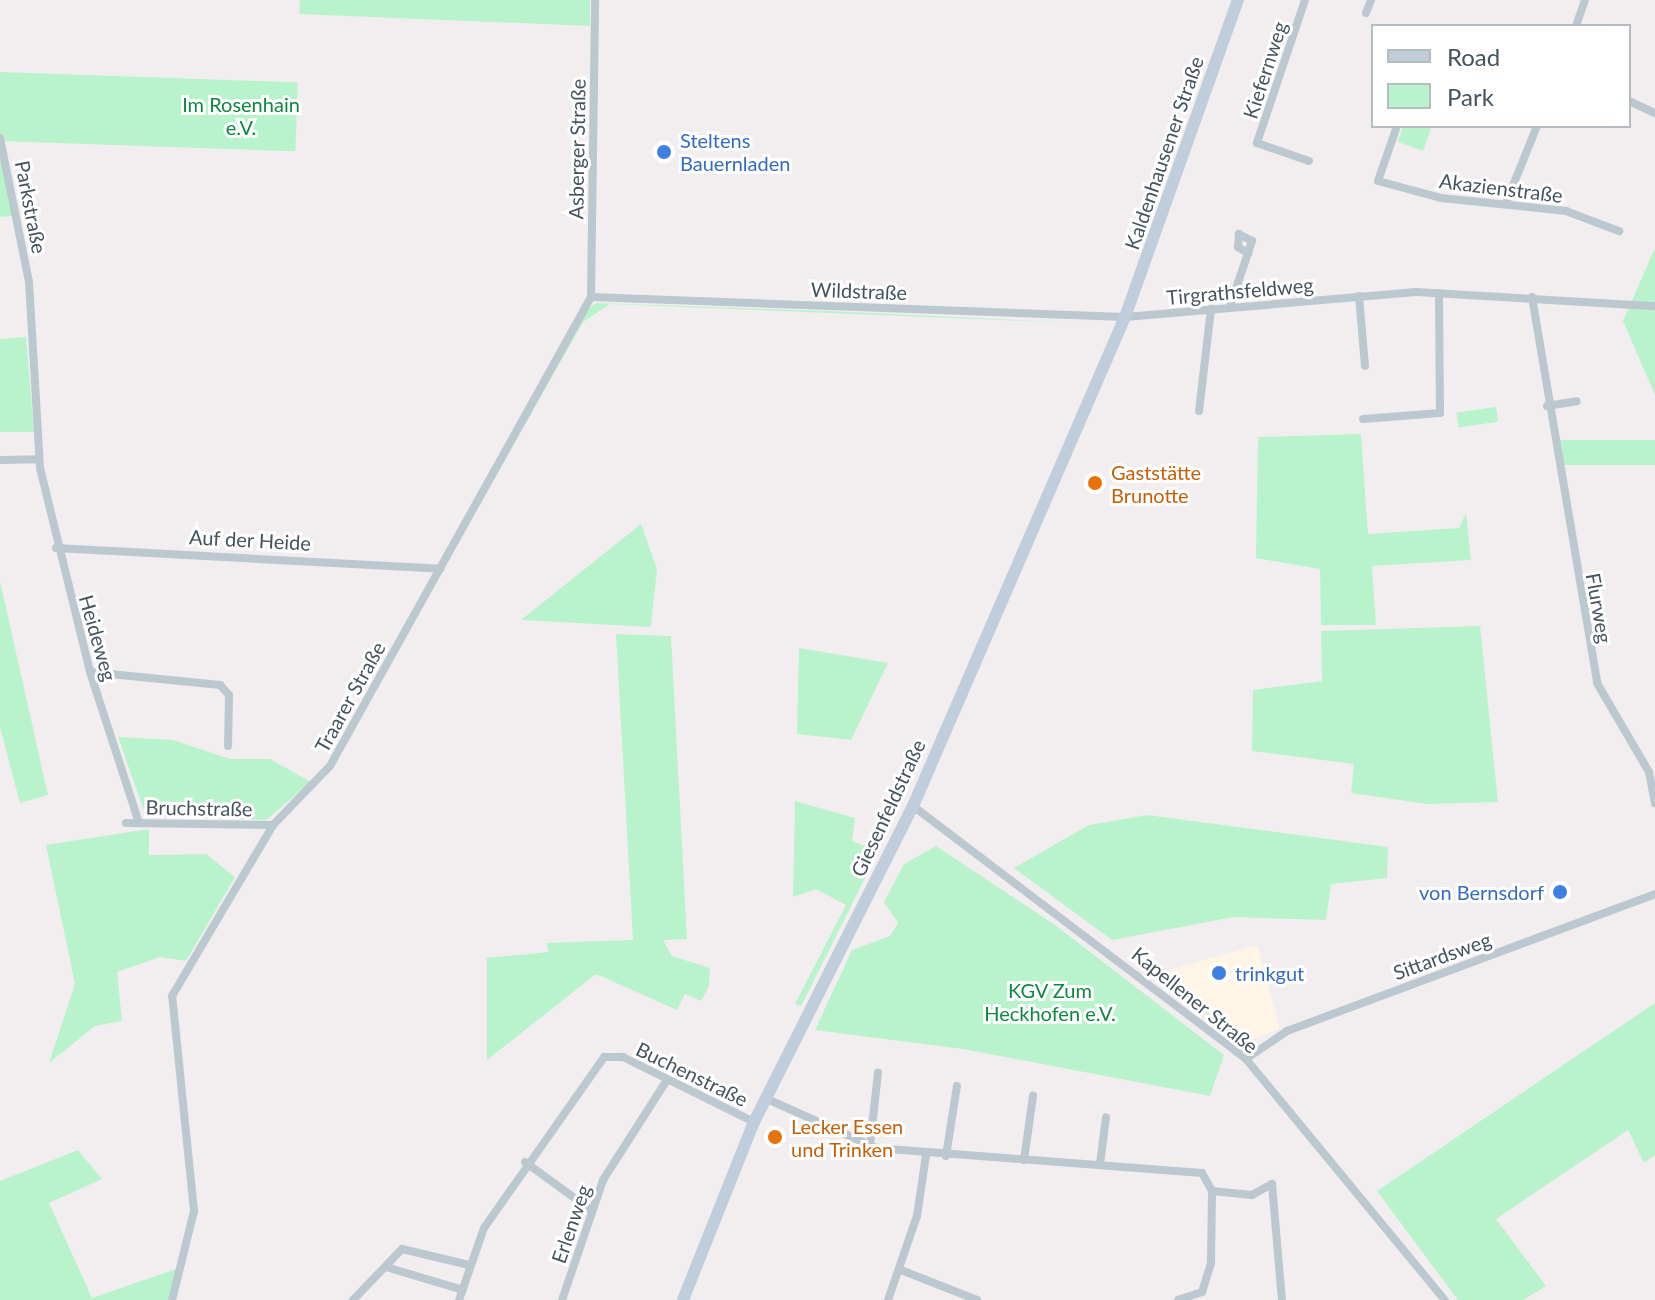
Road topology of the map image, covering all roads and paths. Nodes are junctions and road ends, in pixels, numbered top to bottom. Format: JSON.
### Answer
{"nodes":[{"id":1,"x":595,"y":0,"type":"edge"},
{"id":2,"x":1238,"y":0,"type":"edge"},
{"id":3,"x":1305,"y":0,"type":"edge"},
{"id":4,"x":1371,"y":0,"type":"edge"},
{"id":5,"x":1585,"y":0,"type":"edge"},
{"id":6,"x":1366,"y":13,"type":"dead end"},
{"id":7,"x":1577,"y":24,"type":"edge"},
{"id":8,"x":1631,"y":102,"type":"edge"},
{"id":9,"x":1655,"y":113,"type":"edge"},
{"id":10,"x":1396,"y":128,"type":"edge"},
{"id":11,"x":1536,"y":128,"type":"edge"},
{"id":12,"x":0,"y":138,"type":"edge"},
{"id":13,"x":1309,"y":161,"type":"dead end"},
{"id":14,"x":1506,"y":203,"type":"junction"},
{"id":15,"x":1619,"y":231,"type":"dead end"},
{"id":16,"x":1248,"y":253,"type":"dead end"},
{"id":17,"x":29,"y":282,"type":"joint"},
{"id":18,"x":1439,"y":293,"type":"junction"},
{"id":19,"x":1359,"y":296,"type":"junction"},
{"id":20,"x":591,"y":297,"type":"junction"},
{"id":21,"x":1532,"y":297,"type":"junction"},
{"id":22,"x":1230,"y":306,"type":"junction"},
{"id":23,"x":1655,"y":306,"type":"edge"},
{"id":24,"x":1211,"y":309,"type":"junction"},
{"id":25,"x":1122,"y":323,"type":"junction"},
{"id":26,"x":1365,"y":366,"type":"dead end"},
{"id":27,"x":1577,"y":401,"type":"dead end"},
{"id":28,"x":1547,"y":406,"type":"junction"},
{"id":29,"x":1199,"y":411,"type":"dead end"},
{"id":30,"x":1363,"y":419,"type":"dead end"},
{"id":31,"x":39,"y":459,"type":"junction"},
{"id":32,"x":0,"y":460,"type":"edge"},
{"id":33,"x":56,"y":548,"type":"junction"},
{"id":34,"x":440,"y":569,"type":"junction"},
{"id":35,"x":90,"y":672,"type":"junction"},
{"id":36,"x":228,"y":746,"type":"dead end"},
{"id":37,"x":1655,"y":803,"type":"edge"},
{"id":38,"x":913,"y":806,"type":"junction"},
{"id":39,"x":126,"y":823,"type":"dead end"},
{"id":40,"x":139,"y":823,"type":"junction"},
{"id":41,"x":273,"y":825,"type":"junction"},
{"id":42,"x":1655,"y":894,"type":"edge"},
{"id":43,"x":1246,"y":1059,"type":"junction"},
{"id":44,"x":878,"y":1072,"type":"dead end"},
{"id":45,"x":667,"y":1080,"type":"junction"},
{"id":46,"x":957,"y":1086,"type":"dead end"},
{"id":47,"x":1033,"y":1096,"type":"dead end"},
{"id":48,"x":765,"y":1098,"type":"junction"},
{"id":49,"x":1106,"y":1117,"type":"dead end"},
{"id":50,"x":754,"y":1122,"type":"junction"},
{"id":51,"x":870,"y":1145,"type":"junction"},
{"id":52,"x":926,"y":1155,"type":"junction"},
{"id":53,"x":946,"y":1156,"type":"junction"},
{"id":54,"x":1024,"y":1160,"type":"junction"},
{"id":55,"x":525,"y":1162,"type":"junction"},
{"id":56,"x":1100,"y":1164,"type":"junction"},
{"id":57,"x":1212,"y":1191,"type":"junction"},
{"id":58,"x":591,"y":1210,"type":"junction"},
{"id":59,"x":469,"y":1265,"type":"junction"},
{"id":60,"x":386,"y":1267,"type":"junction"},
{"id":61,"x":901,"y":1270,"type":"junction"},
{"id":62,"x":463,"y":1290,"type":"junction"},
{"id":63,"x":172,"y":1300,"type":"edge"},
{"id":64,"x":353,"y":1300,"type":"edge"},
{"id":65,"x":459,"y":1300,"type":"edge"},
{"id":66,"x":562,"y":1300,"type":"edge"},
{"id":67,"x":683,"y":1300,"type":"edge"},
{"id":68,"x":888,"y":1300,"type":"edge"},
{"id":69,"x":977,"y":1300,"type":"edge"},
{"id":70,"x":1178,"y":1300,"type":"edge"},
{"id":71,"x":1282,"y":1300,"type":"edge"},
{"id":72,"x":1445,"y":1300,"type":"edge"}],
"edges":[{"from":1,"to":20,"type":"street","name":"Asberger Straße"},
{"from":2,"to":25,"type":"main road","name":"Kaldenhausener Straße"},
{"from":3,"to":13,"type":"street","name":"Kiefernweg"},
{"from":4,"to":6,"type":"street"},
{"from":5,"to":7,"type":"street"},
{"from":8,"to":9,"type":"street"},
{"from":10,"to":14,"type":"street","name":"Akazienstraße"},
{"from":11,"to":14,"type":"street"},
{"from":12,"to":17,"type":"street","name":"Parkstraße"},
{"from":14,"to":15,"type":"street","name":"Akazienstraße"},
{"from":16,"to":22,"type":"street"},
{"from":17,"to":31,"type":"street","name":"Heideweg"},
{"from":18,"to":19,"type":"street","name":"Tirgrathsfeldweg"},
{"from":18,"to":21,"type":"street","name":"Tirgrathsfeldweg"},
{"from":18,"to":30,"type":"street"},
{"from":19,"to":22,"type":"street","name":"Tirgrathsfeldweg"},
{"from":19,"to":26,"type":"street"},
{"from":20,"to":25,"type":"street","name":"Wildstraße"},
{"from":20,"to":34,"type":"street","name":"Traarer Straße"},
{"from":21,"to":23,"type":"street","name":"Tirgrathsfeldweg"},
{"from":21,"to":28,"type":"street","name":"Flurweg"},
{"from":22,"to":24,"type":"street","name":"Tirgrathsfeldweg"},
{"from":24,"to":25,"type":"street","name":"Tirgrathsfeldweg"},
{"from":24,"to":29,"type":"street"},
{"from":25,"to":38,"type":"main road","name":"Giesenfeldstraße"},
{"from":27,"to":28,"type":"street"},
{"from":28,"to":37,"type":"street","name":"Flurweg"},
{"from":31,"to":32,"type":"street"},
{"from":31,"to":33,"type":"street","name":"Heideweg"},
{"from":33,"to":34,"type":"street","name":"Auf der Heide"},
{"from":33,"to":35,"type":"street","name":"Heideweg"},
{"from":34,"to":41,"type":"street","name":"Traarer Straße"},
{"from":35,"to":36,"type":"street"},
{"from":35,"to":40,"type":"street","name":"Heideweg"},
{"from":38,"to":43,"type":"street","name":"Kapellener Straße"},
{"from":38,"to":48,"type":"main road","name":"Giesenfeldstraße"},
{"from":39,"to":40,"type":"street","name":"Bruchstraße"},
{"from":40,"to":41,"type":"street","name":"Bruchstraße"},
{"from":41,"to":63,"type":"street","name":"Traarer Straße"},
{"from":42,"to":43,"type":"street","name":"Sittardsweg"},
{"from":43,"to":72,"type":"street","name":"Kapellener Straße"},
{"from":44,"to":51,"type":"street"},
{"from":45,"to":50,"type":"street","name":"Buchenstraße"},
{"from":45,"to":55,"type":"street","name":"Buchenstraße"},
{"from":45,"to":58,"type":"street","name":"Erlenweg"},
{"from":46,"to":53,"type":"street"},
{"from":47,"to":54,"type":"street"},
{"from":48,"to":50,"type":"main road","name":"Giesenfeldstraße"},
{"from":48,"to":51,"type":"street"},
{"from":49,"to":56,"type":"street"},
{"from":50,"to":67,"type":"main road","name":"Giesenfeldstraße"},
{"from":51,"to":52,"type":"street"},
{"from":52,"to":53,"type":"street"},
{"from":52,"to":61,"type":"street"},
{"from":53,"to":54,"type":"street"},
{"from":54,"to":56,"type":"street"},
{"from":55,"to":58,"type":"street"},
{"from":55,"to":59,"type":"street","name":"Buchenstraße"},
{"from":56,"to":57,"type":"street"},
{"from":57,"to":70,"type":"street"},
{"from":57,"to":71,"type":"street"},
{"from":58,"to":66,"type":"street","name":"Erlenweg"},
{"from":59,"to":60,"type":"street"},
{"from":59,"to":62,"type":"street","name":"Buchenstraße"},
{"from":60,"to":62,"type":"street"},
{"from":60,"to":64,"type":"street"},
{"from":61,"to":68,"type":"street"},
{"from":61,"to":69,"type":"street"},
{"from":62,"to":65,"type":"street","name":"Buchenstraße"}]}
